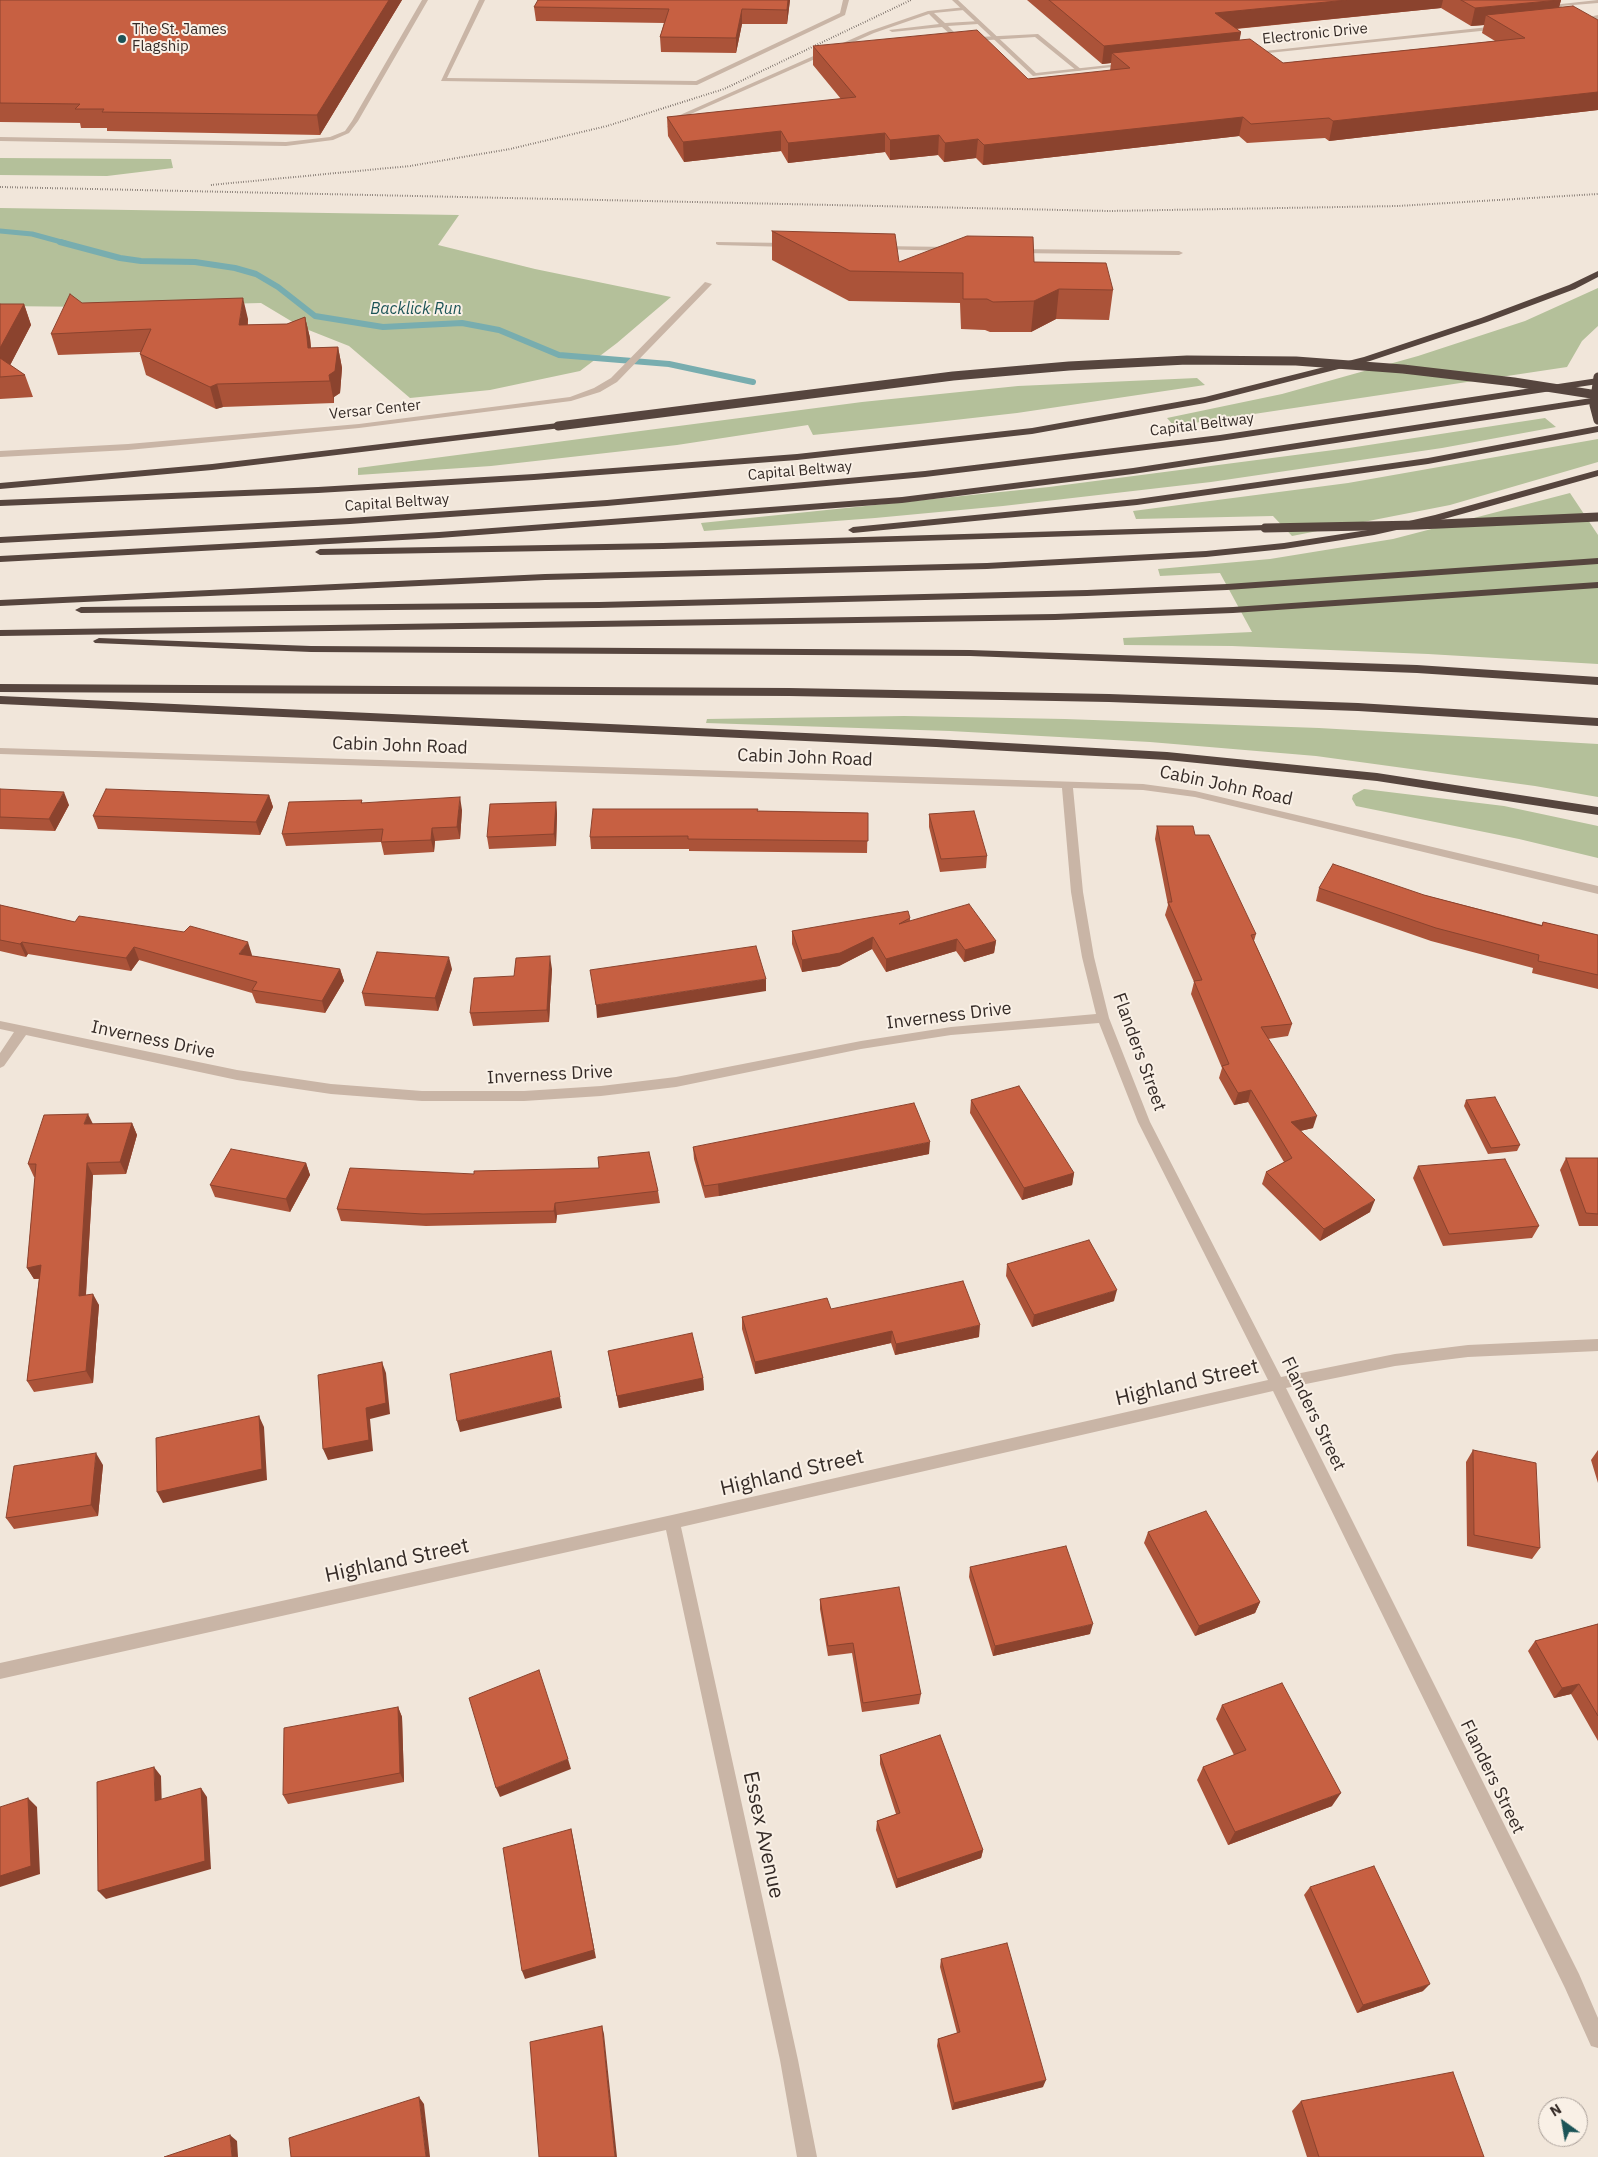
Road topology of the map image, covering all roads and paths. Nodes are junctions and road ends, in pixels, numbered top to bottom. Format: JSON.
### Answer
{"nodes":[{"id":1,"x":425,"y":0,"type":"edge"},
{"id":2,"x":482,"y":0,"type":"edge"},
{"id":3,"x":846,"y":0,"type":"edge"},
{"id":4,"x":955,"y":0,"type":"edge"},
{"id":5,"x":1598,"y":1,"type":"edge"},
{"id":6,"x":964,"y":8,"type":"junction"},
{"id":7,"x":930,"y":12,"type":"junction"},
{"id":8,"x":1598,"y":18,"type":"edge"},
{"id":9,"x":1569,"y":20,"type":"edge"},
{"id":10,"x":1578,"y":20,"type":"junction"},
{"id":11,"x":978,"y":22,"type":"junction"},
{"id":12,"x":944,"y":25,"type":"junction"},
{"id":13,"x":1502,"y":27,"type":"edge"},
{"id":14,"x":872,"y":32,"type":"junction"},
{"id":15,"x":996,"y":38,"type":"junction"},
{"id":16,"x":1238,"y":54,"type":"edge"},
{"id":17,"x":1132,"y":65,"type":"edge"},
{"id":18,"x":1080,"y":70,"type":"junction"},
{"id":19,"x":670,"y":127,"type":"dead end"},
{"id":20,"x":0,"y":139,"type":"edge"},
{"id":21,"x":718,"y":243,"type":"dead end"},
{"id":22,"x":796,"y":246,"type":"edge"},
{"id":23,"x":874,"y":248,"type":"edge"},
{"id":24,"x":955,"y":249,"type":"edge"},
{"id":25,"x":1010,"y":251,"type":"edge"},
{"id":26,"x":1179,"y":253,"type":"dead end"},
{"id":27,"x":1598,"y":274,"type":"edge"},
{"id":28,"x":708,"y":284,"type":"dead end"},
{"id":29,"x":1598,"y":379,"type":"edge"},
{"id":30,"x":1598,"y":395,"type":"edge"},
{"id":31,"x":1598,"y":400,"type":"edge"},
{"id":32,"x":1598,"y":420,"type":"edge"},
{"id":33,"x":1598,"y":429,"type":"edge"},
{"id":34,"x":0,"y":454,"type":"edge"},
{"id":35,"x":1598,"y":473,"type":"edge"},
{"id":36,"x":0,"y":486,"type":"edge"},
{"id":37,"x":0,"y":502,"type":"edge"},
{"id":38,"x":1598,"y":517,"type":"edge"},
{"id":39,"x":0,"y":540,"type":"edge"},
{"id":40,"x":662,"y":546,"type":"junction"},
{"id":41,"x":1598,"y":551,"type":"edge"},
{"id":42,"x":89,"y":556,"type":"junction"},
{"id":43,"x":0,"y":559,"type":"edge"},
{"id":44,"x":1598,"y":561,"type":"edge"},
{"id":45,"x":1421,"y":574,"type":"junction"},
{"id":46,"x":1598,"y":585,"type":"edge"},
{"id":47,"x":0,"y":603,"type":"edge"},
{"id":48,"x":0,"y":610,"type":"edge"},
{"id":49,"x":0,"y":633,"type":"edge"},
{"id":50,"x":0,"y":637,"type":"edge"},
{"id":51,"x":1598,"y":681,"type":"edge"},
{"id":52,"x":0,"y":688,"type":"edge"},
{"id":53,"x":0,"y":700,"type":"edge"},
{"id":54,"x":1598,"y":722,"type":"edge"},
{"id":55,"x":0,"y":751,"type":"edge"},
{"id":56,"x":1067,"y":784,"type":"junction"},
{"id":57,"x":1598,"y":811,"type":"edge"},
{"id":58,"x":1598,"y":890,"type":"edge"},
{"id":59,"x":1103,"y":1018,"type":"junction"},
{"id":60,"x":0,"y":1025,"type":"edge"},
{"id":61,"x":22,"y":1029,"type":"junction"},
{"id":62,"x":0,"y":1063,"type":"edge"},
{"id":63,"x":1598,"y":1345,"type":"edge"},
{"id":64,"x":1277,"y":1384,"type":"junction"},
{"id":65,"x":672,"y":1522,"type":"junction"},
{"id":66,"x":0,"y":1671,"type":"edge"},
{"id":67,"x":1598,"y":2039,"type":"edge"},
{"id":68,"x":807,"y":2157,"type":"edge"}],
"edges":[{"from":1,"to":20,"type":"street"},
{"from":2,"to":3,"type":"street"},
{"from":4,"to":6,"type":"street"},
{"from":5,"to":10,"type":"street"},
{"from":6,"to":7,"type":"street"},
{"from":6,"to":11,"type":"street"},
{"from":7,"to":12,"type":"street"},
{"from":7,"to":14,"type":"street"},
{"from":8,"to":10,"type":"street"},
{"from":9,"to":10,"type":"street"},
{"from":11,"to":12,"type":"street"},
{"from":11,"to":15,"type":"street"},
{"from":12,"to":14,"type":"street"},
{"from":12,"to":15,"type":"street"},
{"from":13,"to":16,"type":"street","name":"Electronic Drive"},
{"from":14,"to":19,"type":"street"},
{"from":15,"to":18,"type":"street"},
{"from":15,"to":18,"type":"street"},
{"from":17,"to":18,"type":"street"},
{"from":21,"to":22,"type":"street"},
{"from":23,"to":24,"type":"street"},
{"from":25,"to":26,"type":"street"},
{"from":27,"to":37,"type":"highway"},
{"from":28,"to":34,"type":"street","name":"Versar Center"},
{"from":29,"to":32,"type":"highway","bridge":true},
{"from":29,"to":39,"type":"highway","name":"Capital Beltway"},
{"from":30,"to":36,"type":"highway","bridge":true},
{"from":31,"to":42,"type":"highway"},
{"from":33,"to":40,"type":"highway"},
{"from":35,"to":47,"type":"highway"},
{"from":38,"to":40,"type":"highway","bridge":true},
{"from":40,"to":42,"type":"highway"},
{"from":41,"to":45,"type":"highway"},
{"from":42,"to":43,"type":"highway"},
{"from":44,"to":45,"type":"highway"},
{"from":45,"to":48,"type":"highway"},
{"from":46,"to":49,"type":"highway"},
{"from":50,"to":51,"type":"highway"},
{"from":52,"to":54,"type":"highway"},
{"from":53,"to":57,"type":"highway"},
{"from":55,"to":56,"type":"street","name":"Cabin John Road"},
{"from":56,"to":58,"type":"street","name":"Cabin John Road"},
{"from":56,"to":59,"type":"street","name":"Flanders Street"},
{"from":59,"to":61,"type":"street","name":"Inverness Drive"},
{"from":59,"to":64,"type":"street","name":"Flanders Street"},
{"from":60,"to":61,"type":"street","name":"Inverness Drive"},
{"from":61,"to":62,"type":"street"},
{"from":63,"to":64,"type":"street","name":"Highland Street"},
{"from":64,"to":65,"type":"street","name":"Highland Street"},
{"from":64,"to":67,"type":"street","name":"Flanders Street"},
{"from":65,"to":66,"type":"street","name":"Highland Street"},
{"from":65,"to":68,"type":"street","name":"Essex Avenue"}]}
